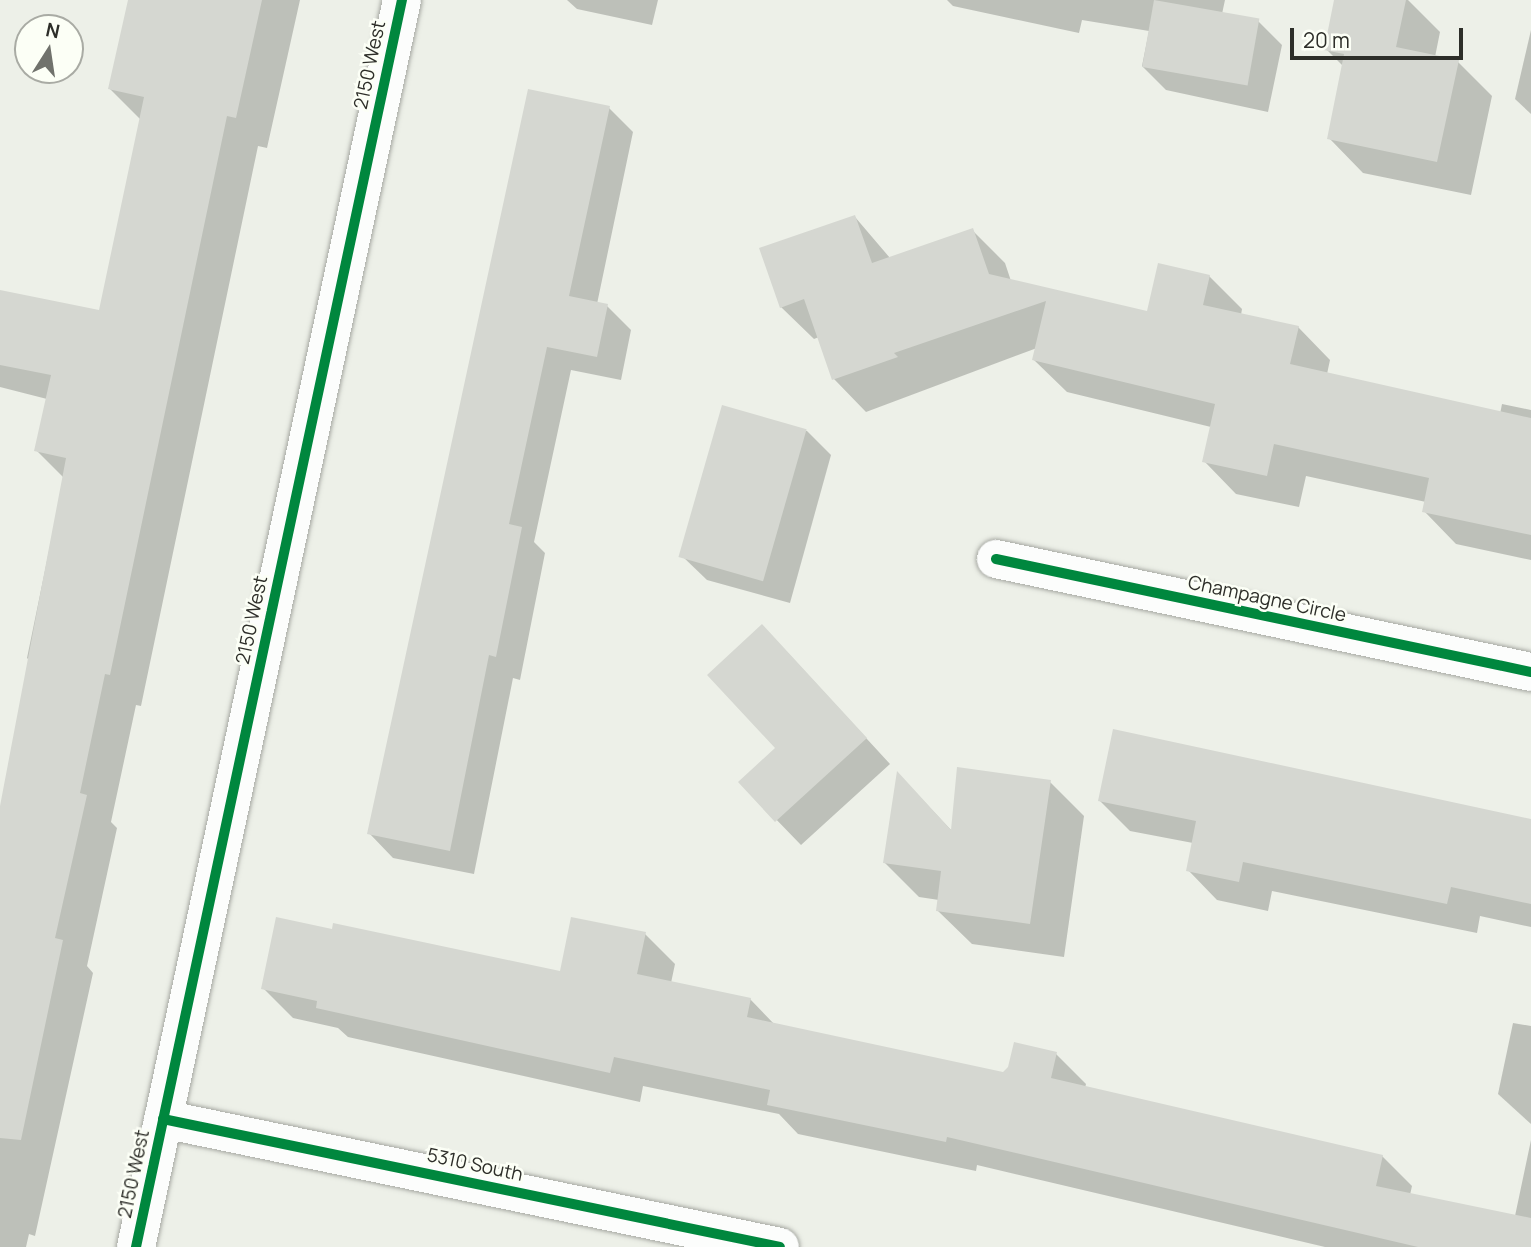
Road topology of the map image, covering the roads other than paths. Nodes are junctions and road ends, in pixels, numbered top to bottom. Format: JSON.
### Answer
{"nodes":[{"id":1,"x":402,"y":0,"type":"edge"},
{"id":2,"x":996,"y":559,"type":"dead end"},
{"id":3,"x":1531,"y":672,"type":"edge"},
{"id":4,"x":163,"y":1119,"type":"junction"},
{"id":5,"x":136,"y":1247,"type":"edge"},
{"id":6,"x":780,"y":1247,"type":"edge"}],
"edges":[{"from":1,"to":4,"type":"street","name":"2150 West"},
{"from":2,"to":3,"type":"street","name":"Champagne Circle"},
{"from":4,"to":5,"type":"street","name":"2150 West"},
{"from":4,"to":6,"type":"street","name":"5310 South"}]}
